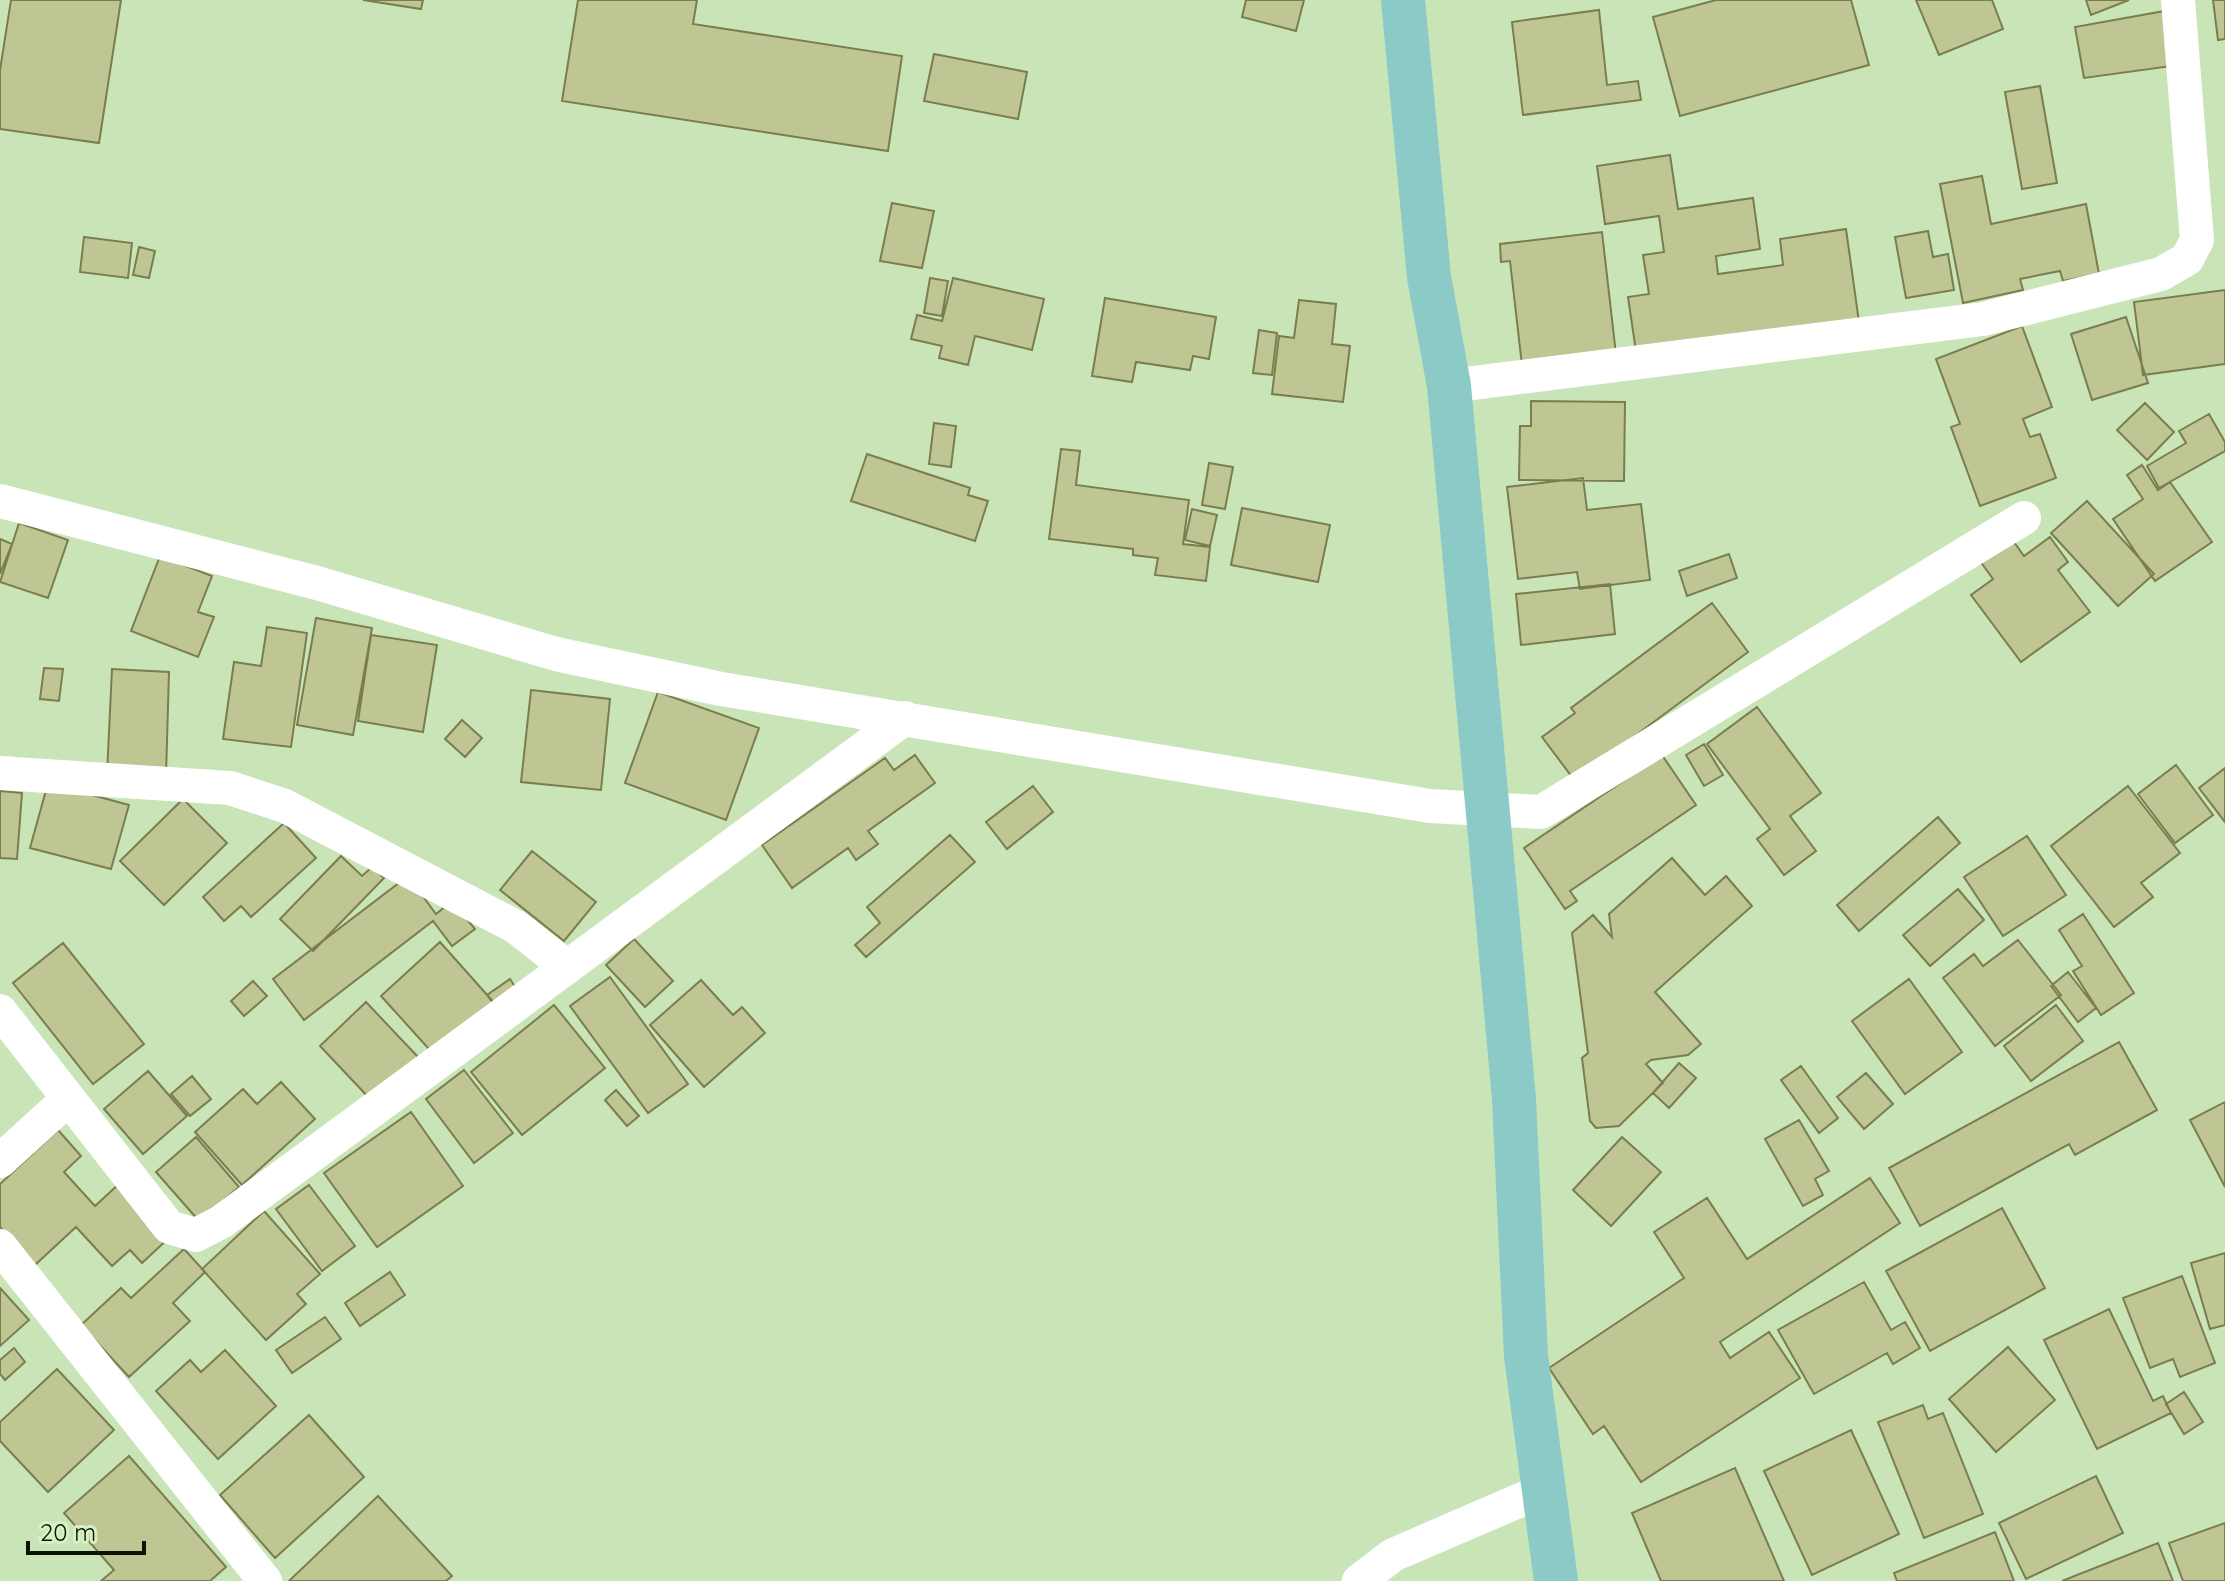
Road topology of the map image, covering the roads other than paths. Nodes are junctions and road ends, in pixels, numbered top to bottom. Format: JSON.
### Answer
{"nodes":[{"id":1,"x":1403,"y":0,"type":"edge"},
{"id":2,"x":2178,"y":0,"type":"edge"},
{"id":3,"x":1449,"y":386,"type":"junction"},
{"id":4,"x":0,"y":501,"type":"edge"},
{"id":5,"x":2024,"y":518,"type":"dead end"},
{"id":6,"x":905,"y":718,"type":"junction"},
{"id":7,"x":0,"y":773,"type":"edge"},
{"id":8,"x":1487,"y":810,"type":"junction"},
{"id":9,"x":567,"y":967,"type":"junction"},
{"id":10,"x":0,"y":1011,"type":"edge"},
{"id":11,"x":68,"y":1099,"type":"junction"},
{"id":12,"x":0,"y":1161,"type":"edge"},
{"id":13,"x":0,"y":1246,"type":"edge"},
{"id":14,"x":1546,"y":1489,"type":"junction"},
{"id":15,"x":265,"y":1581,"type":"edge"},
{"id":16,"x":1359,"y":1581,"type":"edge"},
{"id":17,"x":1556,"y":1581,"type":"edge"}],
"edges":[{"from":1,"to":3,"type":"main road"},
{"from":2,"to":3,"type":"street"},
{"from":3,"to":8,"type":"main road"},
{"from":4,"to":6,"type":"street"},
{"from":5,"to":8,"type":"street"},
{"from":6,"to":8,"type":"street"},
{"from":6,"to":9,"type":"street"},
{"from":7,"to":9,"type":"street"},
{"from":8,"to":14,"type":"main road"},
{"from":9,"to":11,"type":"street"},
{"from":10,"to":11,"type":"street"},
{"from":11,"to":12,"type":"street"},
{"from":13,"to":15,"type":"street"},
{"from":14,"to":16,"type":"street"},
{"from":14,"to":17,"type":"main road"}]}
